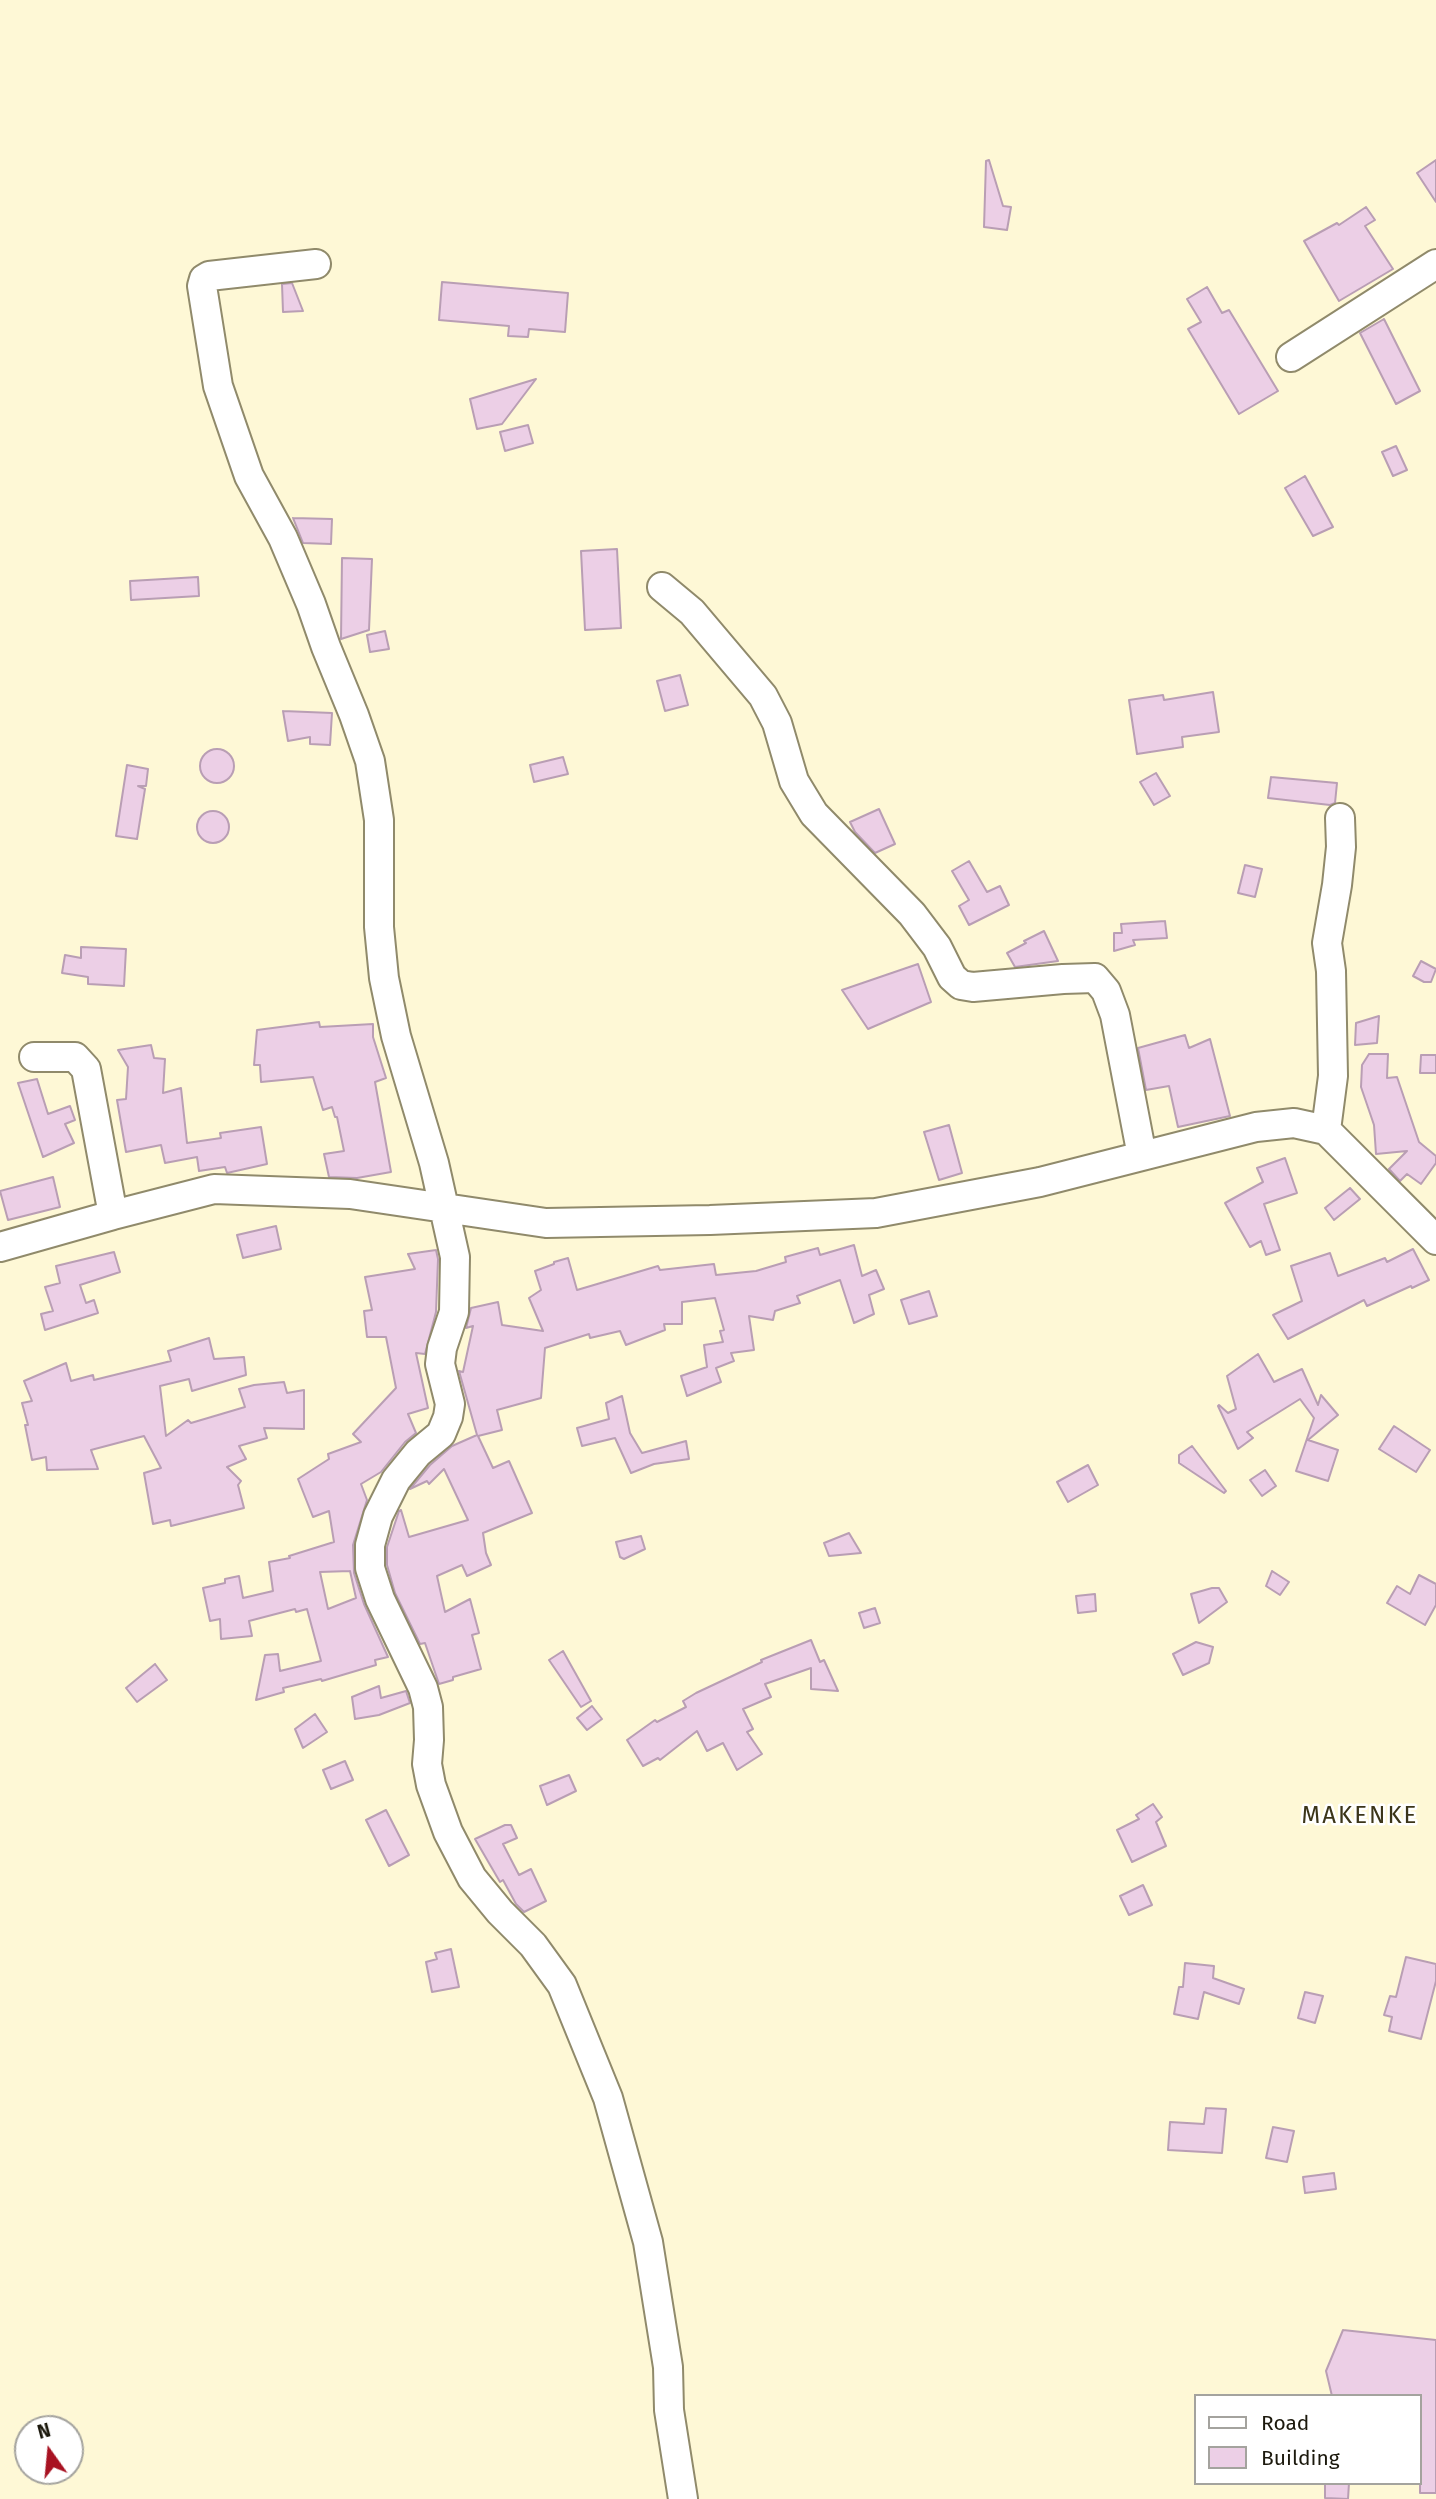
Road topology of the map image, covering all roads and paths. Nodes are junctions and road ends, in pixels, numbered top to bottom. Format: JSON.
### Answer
{"nodes":[{"id":1,"x":316,"y":264,"type":"dead end"},
{"id":2,"x":1436,"y":264,"type":"edge"},
{"id":3,"x":1291,"y":357,"type":"dead end"},
{"id":4,"x":662,"y":587,"type":"dead end"},
{"id":5,"x":1340,"y":818,"type":"dead end"},
{"id":6,"x":34,"y":1057,"type":"dead end"},
{"id":7,"x":1326,"y":1130,"type":"junction"},
{"id":8,"x":1142,"y":1156,"type":"junction"},
{"id":9,"x":444,"y":1209,"type":"junction"},
{"id":10,"x":113,"y":1215,"type":"junction"},
{"id":11,"x":1436,"y":1240,"type":"edge"},
{"id":12,"x":0,"y":1247,"type":"edge"},
{"id":13,"x":683,"y":2499,"type":"edge"}],
"edges":[{"from":1,"to":9,"type":"street"},
{"from":2,"to":3,"type":"street"},
{"from":4,"to":8,"type":"street"},
{"from":5,"to":7,"type":"street"},
{"from":6,"to":10,"type":"street"},
{"from":7,"to":8,"type":"street"},
{"from":7,"to":11,"type":"street"},
{"from":8,"to":9,"type":"street"},
{"from":9,"to":10,"type":"street"},
{"from":9,"to":13,"type":"street"},
{"from":10,"to":12,"type":"street"}]}
